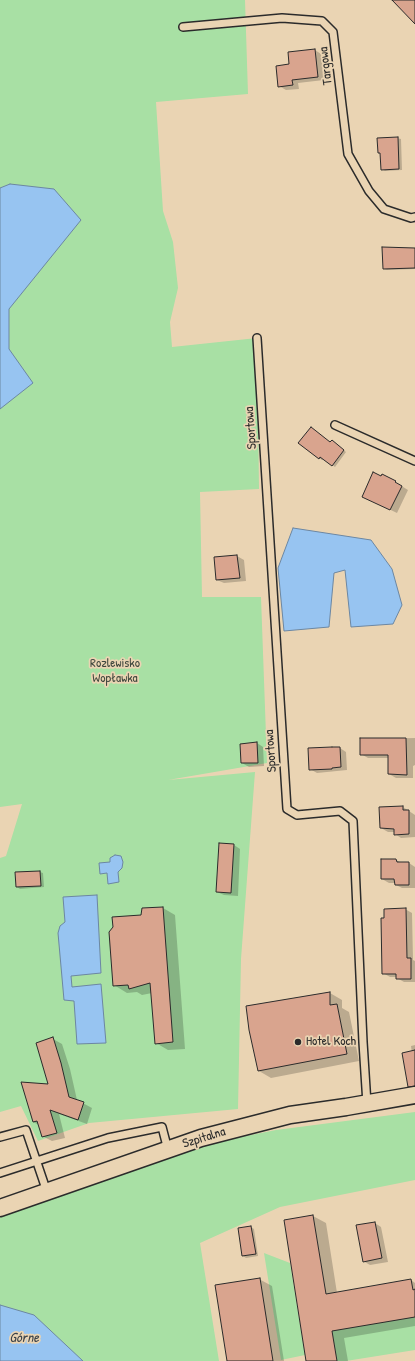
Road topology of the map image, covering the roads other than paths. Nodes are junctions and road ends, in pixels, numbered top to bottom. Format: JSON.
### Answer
{"nodes":[{"id":1,"x":183,"y":27,"type":"dead end"},
{"id":2,"x":415,"y":217,"type":"edge"},
{"id":3,"x":257,"y":338,"type":"dead end"},
{"id":4,"x":335,"y":425,"type":"dead end"},
{"id":5,"x":415,"y":461,"type":"edge"},
{"id":6,"x":415,"y":1095,"type":"edge"},
{"id":7,"x":367,"y":1104,"type":"junction"},
{"id":8,"x":0,"y":1137,"type":"edge"},
{"id":9,"x":168,"y":1150,"type":"junction"},
{"id":10,"x":37,"y":1161,"type":"junction"},
{"id":11,"x":0,"y":1173,"type":"edge"},
{"id":12,"x":47,"y":1192,"type":"junction"},
{"id":13,"x":0,"y":1208,"type":"edge"}],
"edges":[{"from":1,"to":2,"type":"lane","name":"Targowa"},
{"from":3,"to":7,"type":"lane","name":"Sportowa"},
{"from":4,"to":5,"type":"lane"},
{"from":6,"to":7,"type":"street","name":"Szpitalna"},
{"from":7,"to":9,"type":"street","name":"Szpitalna"},
{"from":8,"to":10,"type":"lane"},
{"from":9,"to":10,"type":"lane"},
{"from":9,"to":12,"type":"street","name":"Szpitalna"},
{"from":10,"to":11,"type":"lane"},
{"from":10,"to":12,"type":"lane"},
{"from":12,"to":13,"type":"street","name":"Szpitalna"}]}
